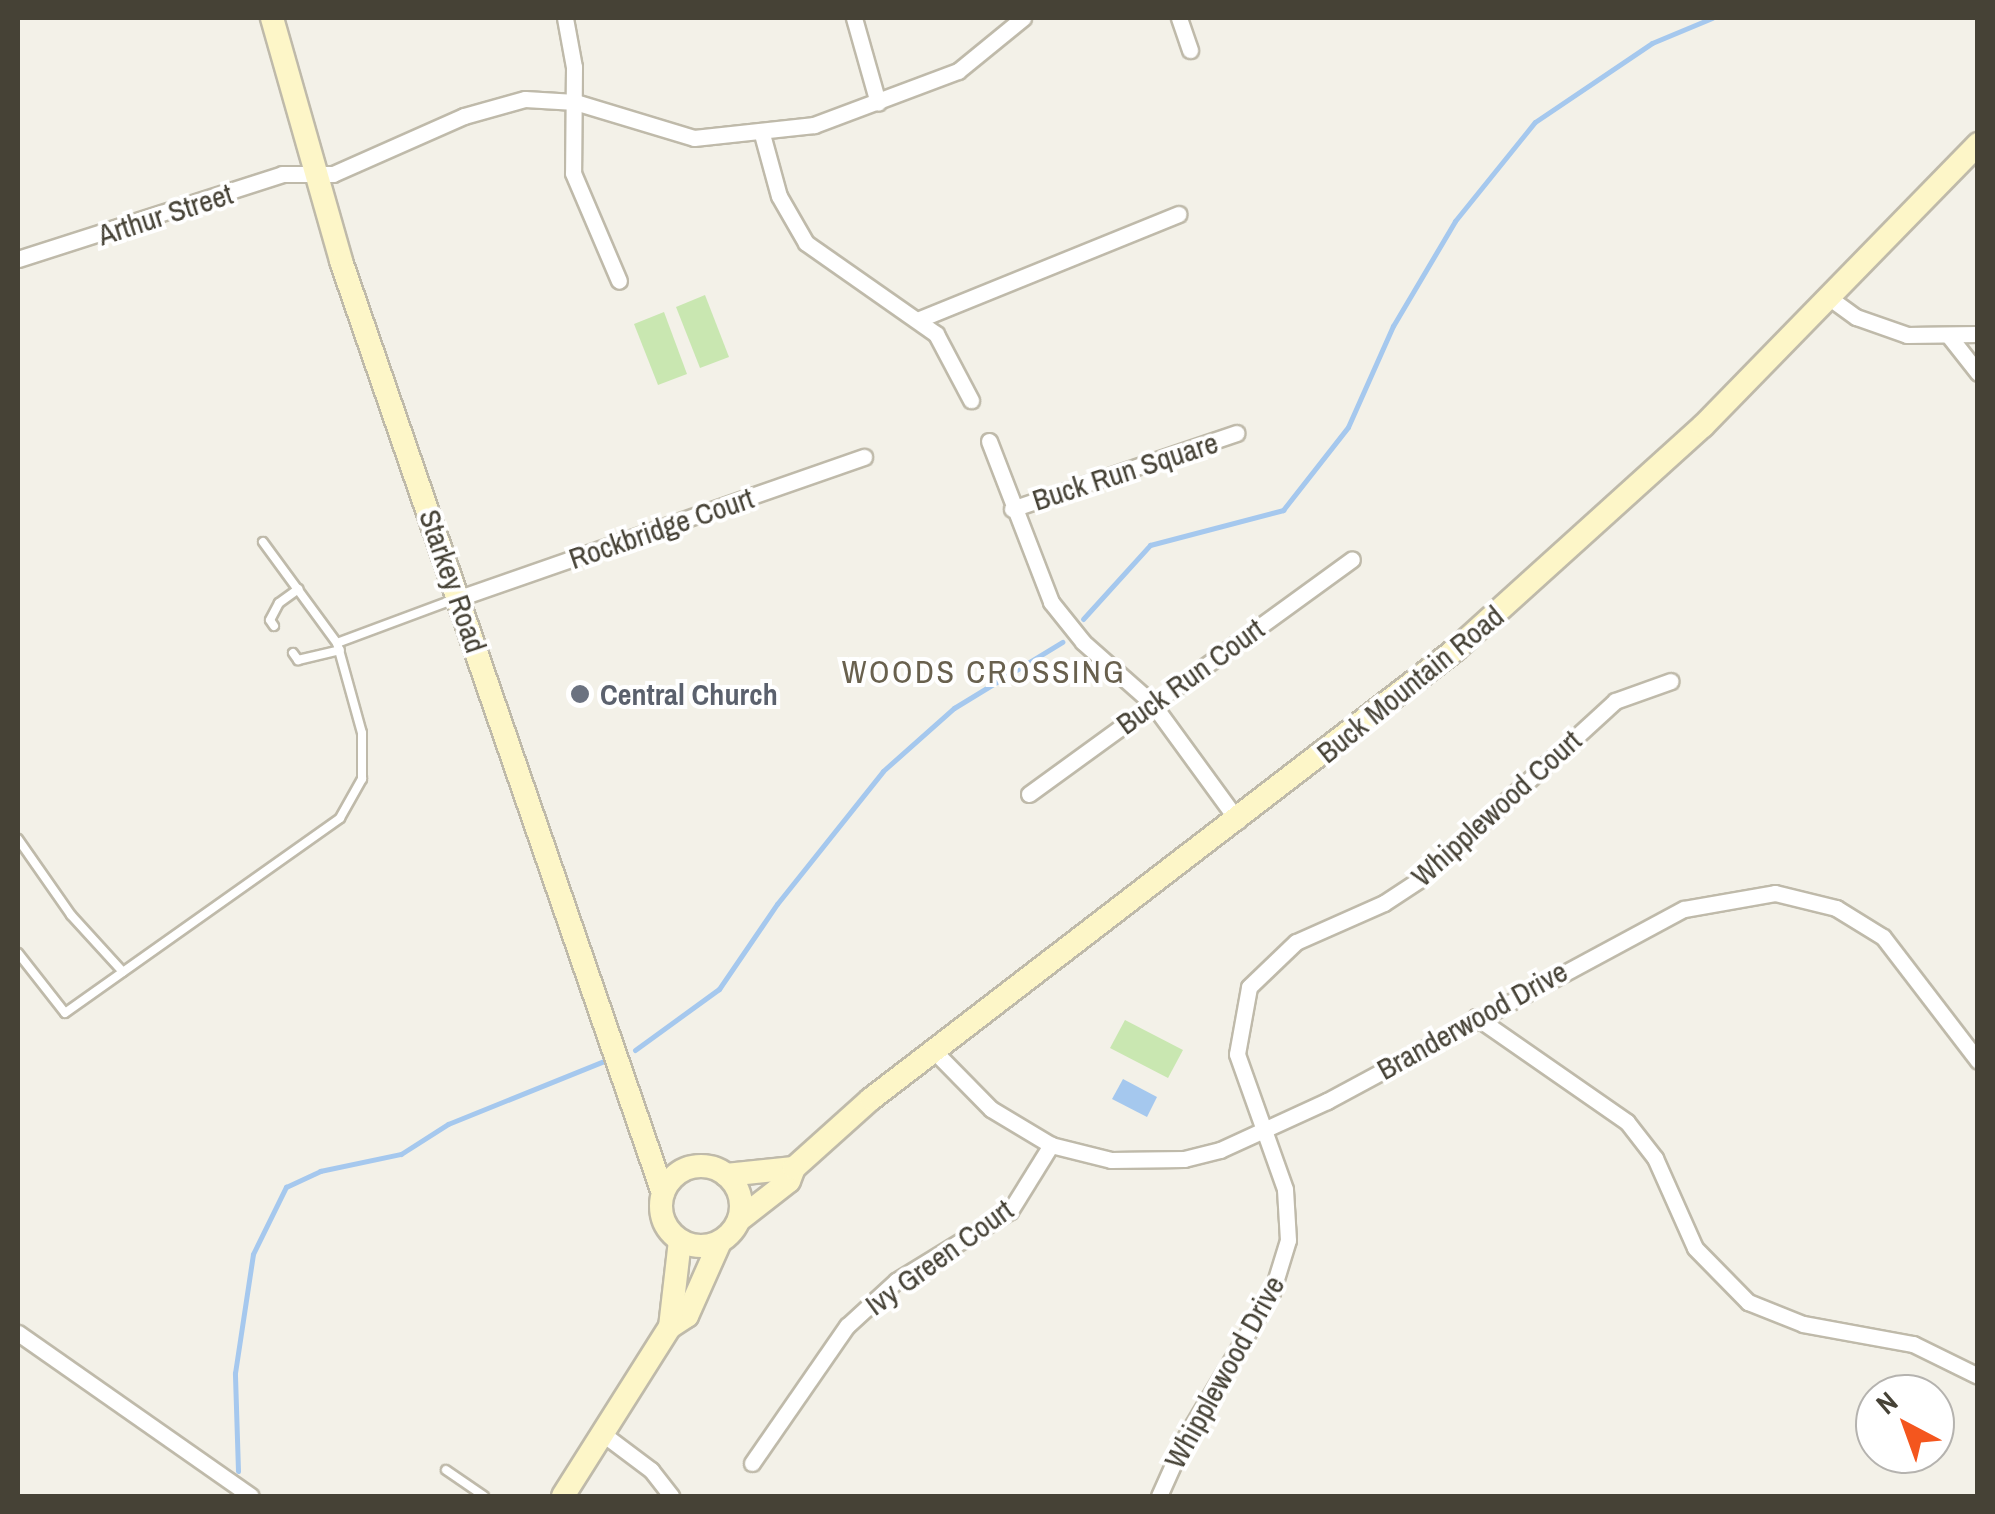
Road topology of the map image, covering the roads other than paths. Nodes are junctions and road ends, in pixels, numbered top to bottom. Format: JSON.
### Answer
{"nodes":[{"id":1,"x":272,"y":18,"type":"edge"},
{"id":2,"x":565,"y":18,"type":"edge"},
{"id":3,"x":854,"y":18,"type":"edge"},
{"id":4,"x":1023,"y":18,"type":"edge"},
{"id":5,"x":1179,"y":18,"type":"edge"},
{"id":6,"x":1190,"y":50,"type":"dead end"},
{"id":7,"x":575,"y":102,"type":"junction"},
{"id":8,"x":878,"y":102,"type":"junction"},
{"id":9,"x":762,"y":134,"type":"junction"},
{"id":10,"x":1978,"y":144,"type":"edge"},
{"id":11,"x":312,"y":171,"type":"junction"},
{"id":12,"x":1178,"y":214,"type":"dead end"},
{"id":13,"x":18,"y":260,"type":"edge"},
{"id":14,"x":618,"y":281,"type":"dead end"},
{"id":15,"x":1831,"y":299,"type":"junction"},
{"id":16,"x":920,"y":319,"type":"junction"},
{"id":17,"x":1978,"y":334,"type":"edge"},
{"id":18,"x":1949,"y":336,"type":"junction"},
{"id":19,"x":1978,"y":373,"type":"edge"},
{"id":20,"x":971,"y":400,"type":"dead end"},
{"id":21,"x":1238,"y":433,"type":"dead end"},
{"id":22,"x":988,"y":441,"type":"dead end"},
{"id":23,"x":864,"y":457,"type":"dead end"},
{"id":24,"x":1012,"y":509,"type":"junction"},
{"id":25,"x":263,"y":542,"type":"dead end"},
{"id":26,"x":1352,"y":559,"type":"dead end"},
{"id":27,"x":298,"y":589,"type":"junction"},
{"id":28,"x":459,"y":598,"type":"junction"},
{"id":29,"x":274,"y":626,"type":"dead end"},
{"id":30,"x":338,"y":646,"type":"junction"},
{"id":31,"x":293,"y":653,"type":"dead end"},
{"id":32,"x":1671,"y":681,"type":"dead end"},
{"id":33,"x":1152,"y":703,"type":"junction"},
{"id":34,"x":1029,"y":794,"type":"dead end"},
{"id":35,"x":1238,"y":821,"type":"junction"},
{"id":36,"x":18,"y":838,"type":"edge"},
{"id":37,"x":18,"y":953,"type":"edge"},
{"id":38,"x":123,"y":972,"type":"junction"},
{"id":39,"x":1476,"y":1017,"type":"junction"},
{"id":40,"x":934,"y":1052,"type":"junction"},
{"id":41,"x":1978,"y":1061,"type":"edge"},
{"id":42,"x":1263,"y":1130,"type":"junction"},
{"id":43,"x":647,"y":1141,"type":"junction"},
{"id":44,"x":1050,"y":1145,"type":"junction"},
{"id":45,"x":692,"y":1167,"type":"junction"},
{"id":46,"x":794,"y":1168,"type":"junction"},
{"id":47,"x":726,"y":1175,"type":"junction"},
{"id":48,"x":664,"y":1193,"type":"junction"},
{"id":49,"x":739,"y":1220,"type":"junction"},
{"id":50,"x":680,"y":1241,"type":"junction"},
{"id":51,"x":720,"y":1242,"type":"junction"},
{"id":52,"x":670,"y":1327,"type":"junction"},
{"id":53,"x":18,"y":1332,"type":"edge"},
{"id":54,"x":1978,"y":1376,"type":"edge"},
{"id":55,"x":603,"y":1434,"type":"junction"},
{"id":56,"x":752,"y":1464,"type":"dead end"},
{"id":57,"x":446,"y":1470,"type":"dead end"},
{"id":58,"x":251,"y":1496,"type":"edge"},
{"id":59,"x":484,"y":1496,"type":"edge"},
{"id":60,"x":563,"y":1496,"type":"edge"},
{"id":61,"x":671,"y":1496,"type":"edge"},
{"id":62,"x":1158,"y":1496,"type":"edge"}],
"edges":[{"from":1,"to":11,"type":"main road","name":"Starkey Road"},
{"from":2,"to":7,"type":"street"},
{"from":3,"to":8,"type":"street"},
{"from":4,"to":8,"type":"street","name":"Arthur Street"},
{"from":5,"to":6,"type":"street"},
{"from":7,"to":9,"type":"street","name":"Arthur Street"},
{"from":7,"to":11,"type":"street","name":"Arthur Street"},
{"from":7,"to":14,"type":"street"},
{"from":8,"to":9,"type":"street","name":"Arthur Street"},
{"from":9,"to":16,"type":"street"},
{"from":10,"to":15,"type":"main road","name":"Buck Mountain Road"},
{"from":11,"to":13,"type":"street","name":"Arthur Street"},
{"from":11,"to":28,"type":"main road","name":"Starkey Road"},
{"from":12,"to":16,"type":"street"},
{"from":15,"to":18,"type":"street"},
{"from":15,"to":35,"type":"main road","name":"Buck Mountain Road"},
{"from":16,"to":20,"type":"street"},
{"from":17,"to":18,"type":"street"},
{"from":18,"to":19,"type":"street"},
{"from":21,"to":24,"type":"street","name":"Buck Run Square"},
{"from":22,"to":24,"type":"street"},
{"from":23,"to":28,"type":"street","name":"Rockbridge Court"},
{"from":24,"to":33,"type":"street"},
{"from":25,"to":27,"type":"lane"},
{"from":26,"to":33,"type":"street","name":"Buck Run Court"},
{"from":27,"to":29,"type":"lane"},
{"from":27,"to":30,"type":"lane"},
{"from":28,"to":30,"type":"lane"},
{"from":28,"to":43,"type":"main road","name":"Starkey Road"},
{"from":30,"to":31,"type":"lane"},
{"from":30,"to":38,"type":"lane"},
{"from":32,"to":42,"type":"street","name":"Whipplewood Court"},
{"from":33,"to":34,"type":"street","name":"Buck Run Court"},
{"from":33,"to":35,"type":"street"},
{"from":35,"to":40,"type":"main road","name":"Buck Mountain Road"},
{"from":36,"to":38,"type":"lane"},
{"from":37,"to":38,"type":"lane"},
{"from":39,"to":41,"type":"street","name":"Branderwood Drive"},
{"from":39,"to":42,"type":"street","name":"Branderwood Drive"},
{"from":39,"to":54,"type":"street"},
{"from":40,"to":44,"type":"street","name":"Branderwood Drive"},
{"from":40,"to":46,"type":"main road","name":"Buck Mountain Road"},
{"from":42,"to":44,"type":"street","name":"Branderwood Drive"},
{"from":42,"to":62,"type":"street","name":"Whipplewood Drive"},
{"from":43,"to":45,"type":"main road"},
{"from":43,"to":48,"type":"main road","name":"Starkey Road"},
{"from":44,"to":56,"type":"street","name":"Ivy Green Court"},
{"from":45,"to":47,"type":"main road"},
{"from":45,"to":48,"type":"main road"},
{"from":46,"to":47,"type":"main road"},
{"from":46,"to":49,"type":"main road","name":"Buck Mountain Road"},
{"from":47,"to":49,"type":"main road"},
{"from":48,"to":50,"type":"main road"},
{"from":49,"to":51,"type":"main road"},
{"from":50,"to":51,"type":"main road"},
{"from":50,"to":52,"type":"main road"},
{"from":51,"to":52,"type":"main road"},
{"from":52,"to":55,"type":"main road"},
{"from":53,"to":58,"type":"street"},
{"from":55,"to":60,"type":"main road"},
{"from":55,"to":61,"type":"street"},
{"from":57,"to":59,"type":"lane"}]}
